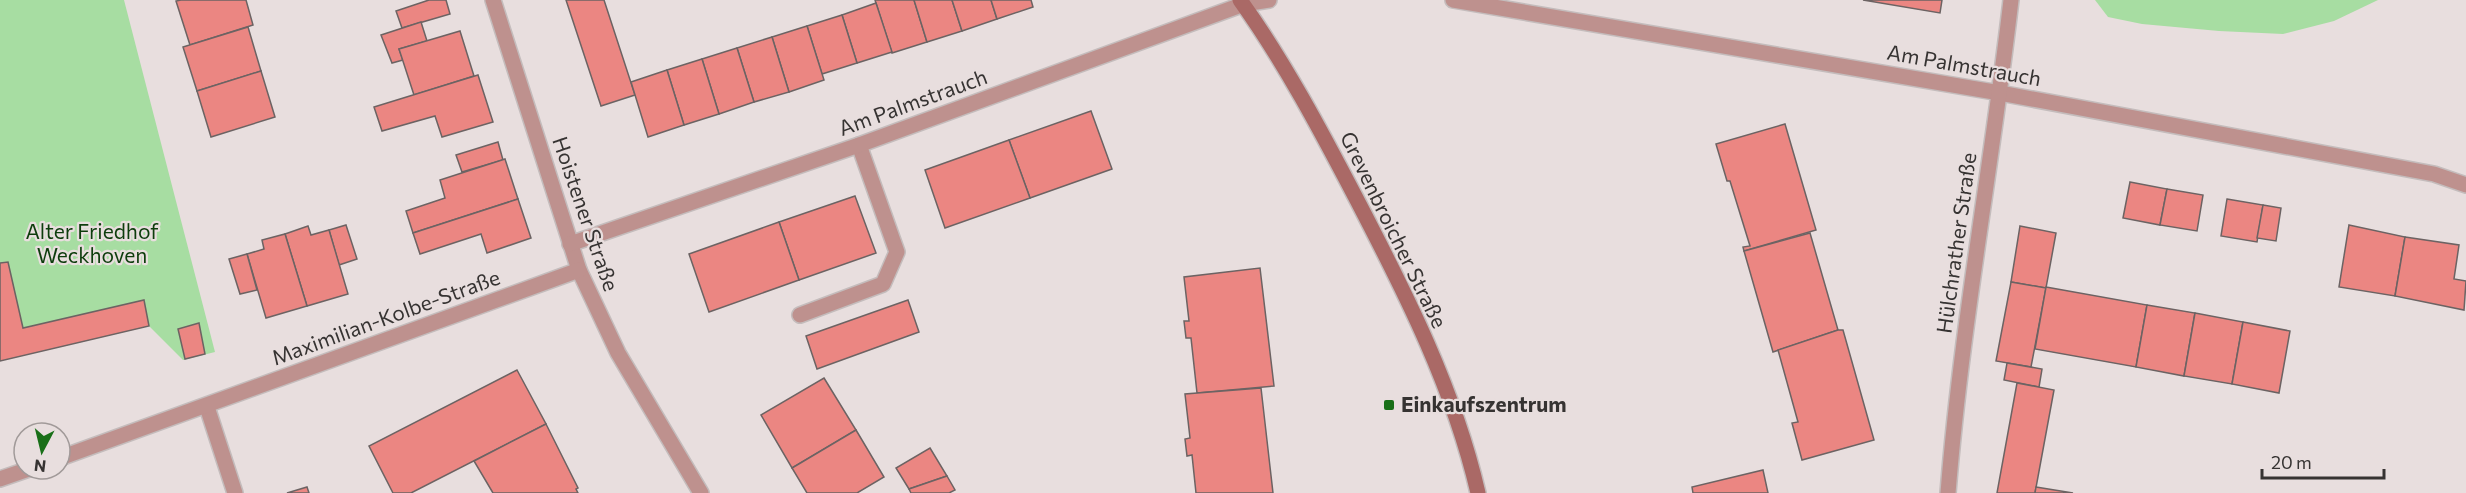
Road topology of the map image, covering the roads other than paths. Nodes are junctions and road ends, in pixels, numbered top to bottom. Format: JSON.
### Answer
{"nodes":[{"id":1,"x":492,"y":0,"type":"edge"},
{"id":2,"x":1269,"y":0,"type":"edge"},
{"id":3,"x":1453,"y":0,"type":"edge"},
{"id":4,"x":2011,"y":0,"type":"edge"},
{"id":5,"x":1242,"y":2,"type":"edge"},
{"id":6,"x":2000,"y":93,"type":"junction"},
{"id":7,"x":859,"y":145,"type":"junction"},
{"id":8,"x":2466,"y":185,"type":"edge"},
{"id":9,"x":570,"y":244,"type":"junction"},
{"id":10,"x":579,"y":270,"type":"junction"},
{"id":11,"x":800,"y":315,"type":"dead end"},
{"id":12,"x":207,"y":407,"type":"junction"},
{"id":13,"x":72,"y":454,"type":"edge"},
{"id":14,"x":235,"y":493,"type":"edge"},
{"id":15,"x":701,"y":493,"type":"edge"},
{"id":16,"x":1478,"y":493,"type":"edge"},
{"id":17,"x":1948,"y":493,"type":"edge"}],
"edges":[{"from":1,"to":9,"type":"street","name":"Hoistener Straße"},
{"from":2,"to":5,"type":"street","name":"Am Palmstrauch"},
{"from":3,"to":6,"type":"street","name":"Am Palmstrauch"},
{"from":4,"to":6,"type":"street","name":"Hülchrather Straße"},
{"from":5,"to":7,"type":"street","name":"Am Palmstrauch"},
{"from":5,"to":16,"type":"main road","name":"Grevenbroicher Straße"},
{"from":6,"to":8,"type":"street","name":"Am Palmstrauch"},
{"from":6,"to":17,"type":"street","name":"Hülchrather Straße"},
{"from":7,"to":9,"type":"street","name":"Am Palmstrauch"},
{"from":7,"to":11,"type":"street"},
{"from":9,"to":10,"type":"street","name":"Hoistener Straße"},
{"from":10,"to":12,"type":"street","name":"Maximilian-Kolbe-Straße"},
{"from":10,"to":15,"type":"street","name":"Hoistener Straße"},
{"from":12,"to":13,"type":"street","name":"Maximilian-Kolbe-Straße"},
{"from":12,"to":14,"type":"street"}]}
